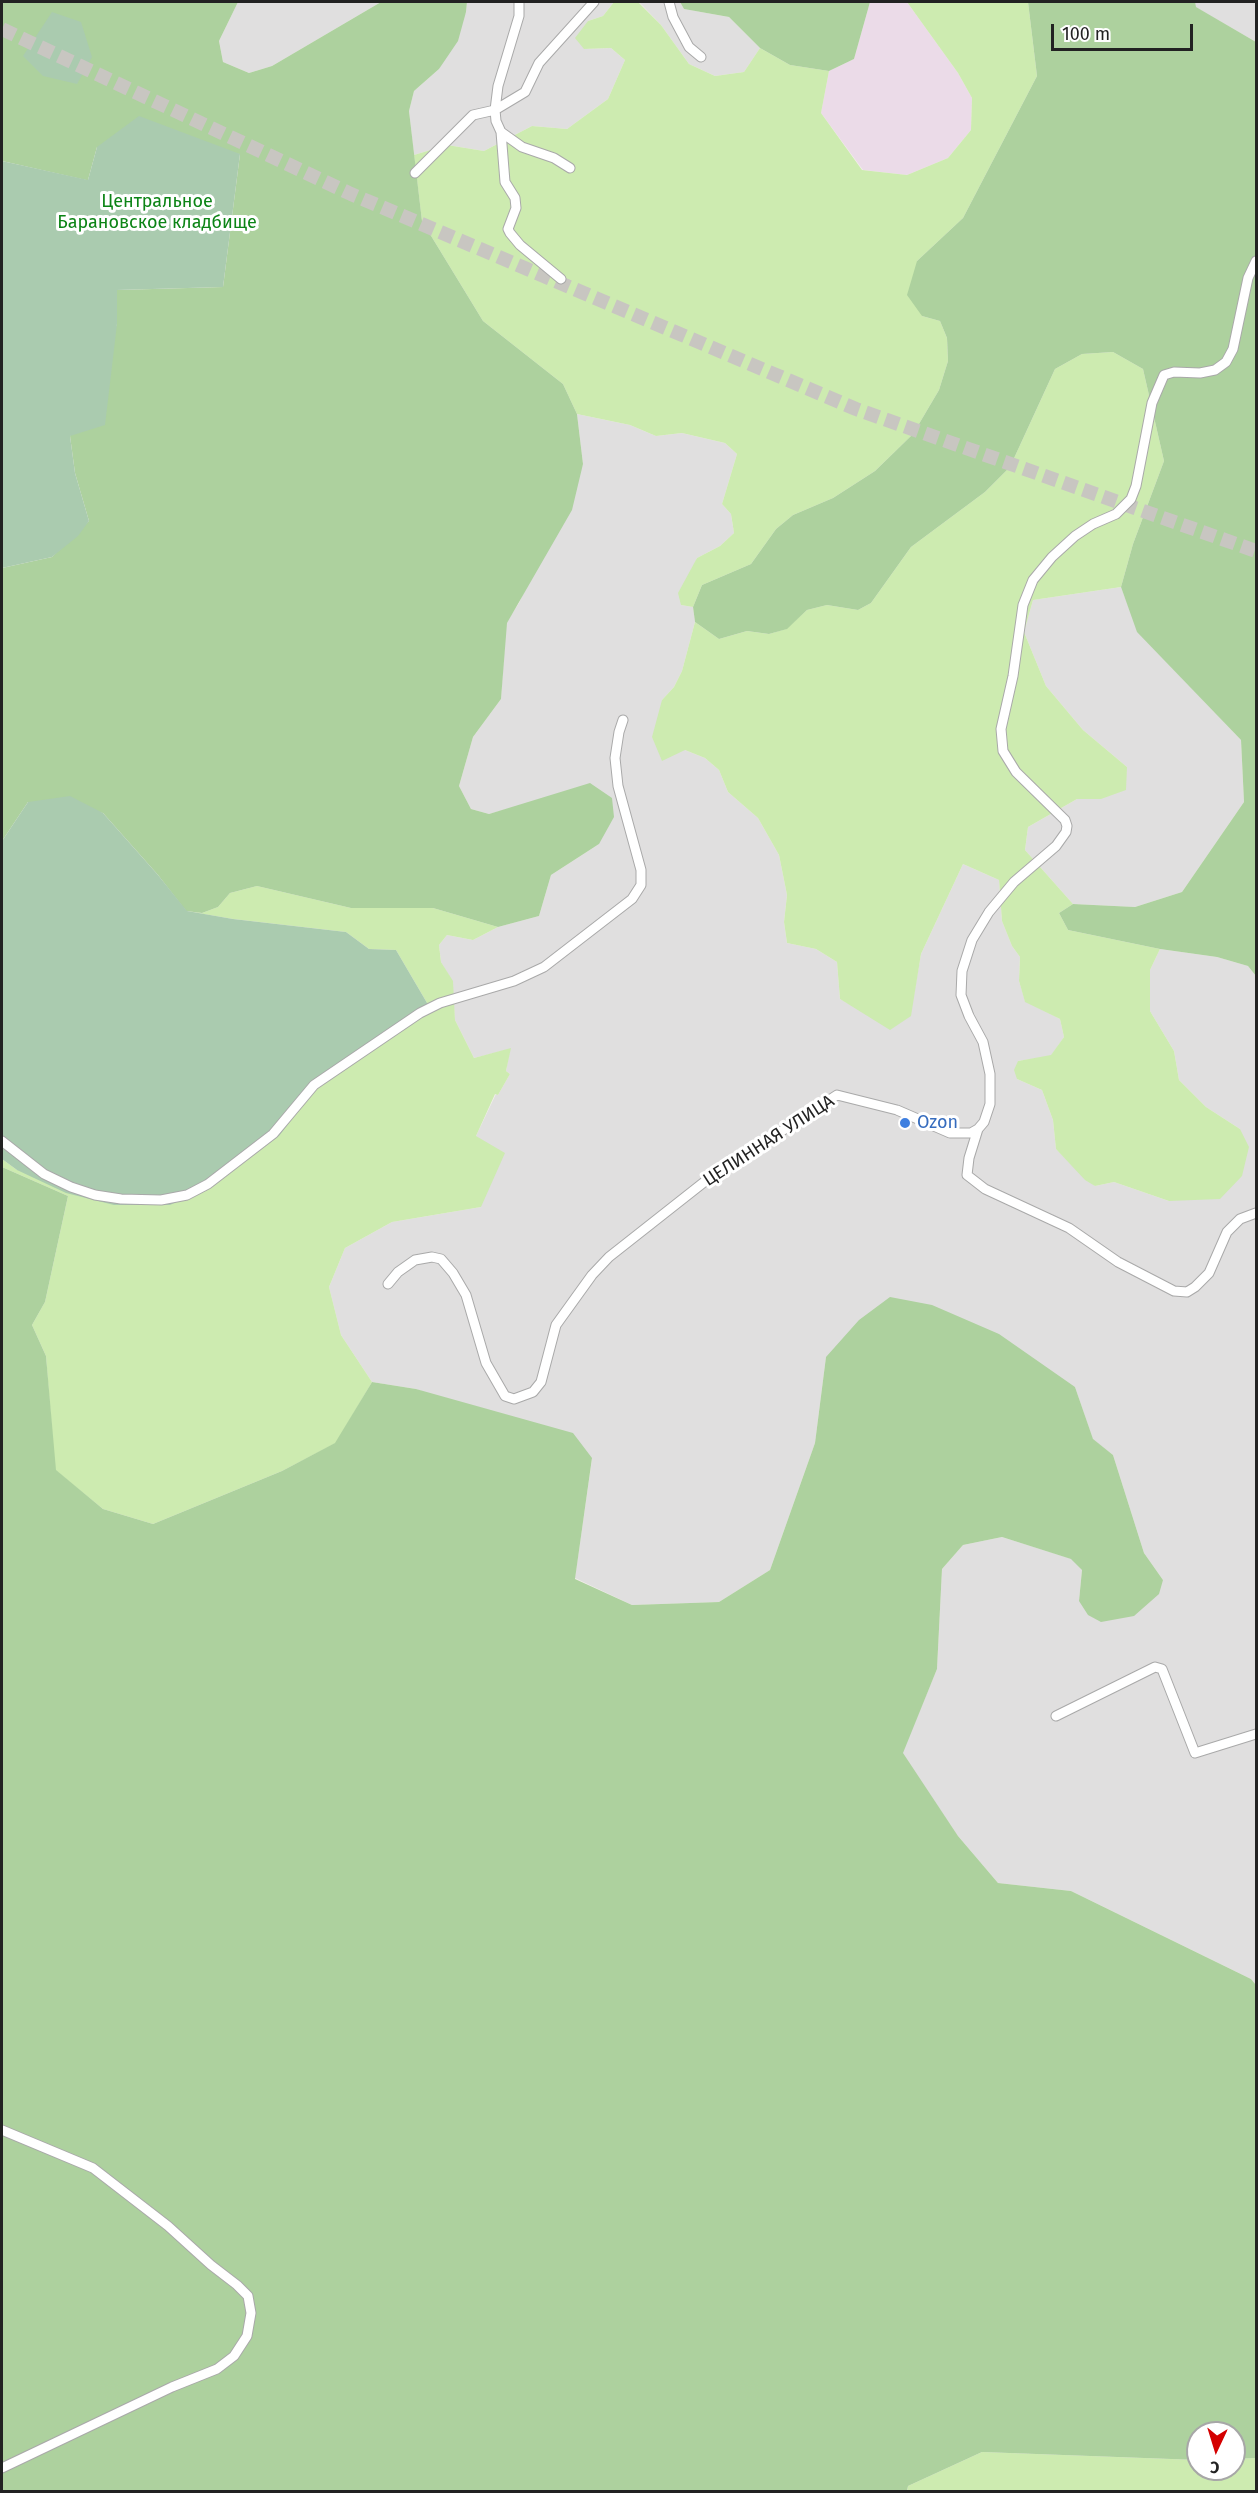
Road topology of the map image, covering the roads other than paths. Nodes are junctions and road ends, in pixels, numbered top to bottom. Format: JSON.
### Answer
{"nodes":[{"id":1,"x":519,"y":2,"type":"edge"},
{"id":2,"x":594,"y":2,"type":"edge"},
{"id":3,"x":669,"y":2,"type":"edge"},
{"id":4,"x":700,"y":57,"type":"dead end"},
{"id":5,"x":495,"y":110,"type":"junction"},
{"id":6,"x":501,"y":132,"type":"junction"},
{"id":7,"x":570,"y":168,"type":"dead end"},
{"id":8,"x":415,"y":174,"type":"dead end"},
{"id":9,"x":1257,"y":261,"type":"edge"},
{"id":10,"x":561,"y":279,"type":"dead end"},
{"id":11,"x":623,"y":720,"type":"dead end"},
{"id":12,"x":978,"y":1129,"type":"junction"},
{"id":13,"x":2,"y":1141,"type":"edge"},
{"id":14,"x":1257,"y":1213,"type":"edge"},
{"id":15,"x":388,"y":1284,"type":"dead end"},
{"id":16,"x":1056,"y":1716,"type":"dead end"},
{"id":17,"x":1257,"y":1734,"type":"edge"},
{"id":18,"x":2,"y":2130,"type":"edge"},
{"id":19,"x":2,"y":2468,"type":"edge"}],
"edges":[{"from":1,"to":5,"type":"street"},
{"from":2,"to":5,"type":"street"},
{"from":3,"to":4,"type":"street"},
{"from":5,"to":6,"type":"street"},
{"from":5,"to":8,"type":"street"},
{"from":6,"to":7,"type":"street"},
{"from":6,"to":10,"type":"street"},
{"from":9,"to":12,"type":"street"},
{"from":11,"to":13,"type":"street"},
{"from":12,"to":14,"type":"street"},
{"from":12,"to":15,"type":"street","name":"ЦЕЛИННАЯ УЛИЦА"},
{"from":16,"to":17,"type":"street"},
{"from":18,"to":19,"type":"street"}]}
